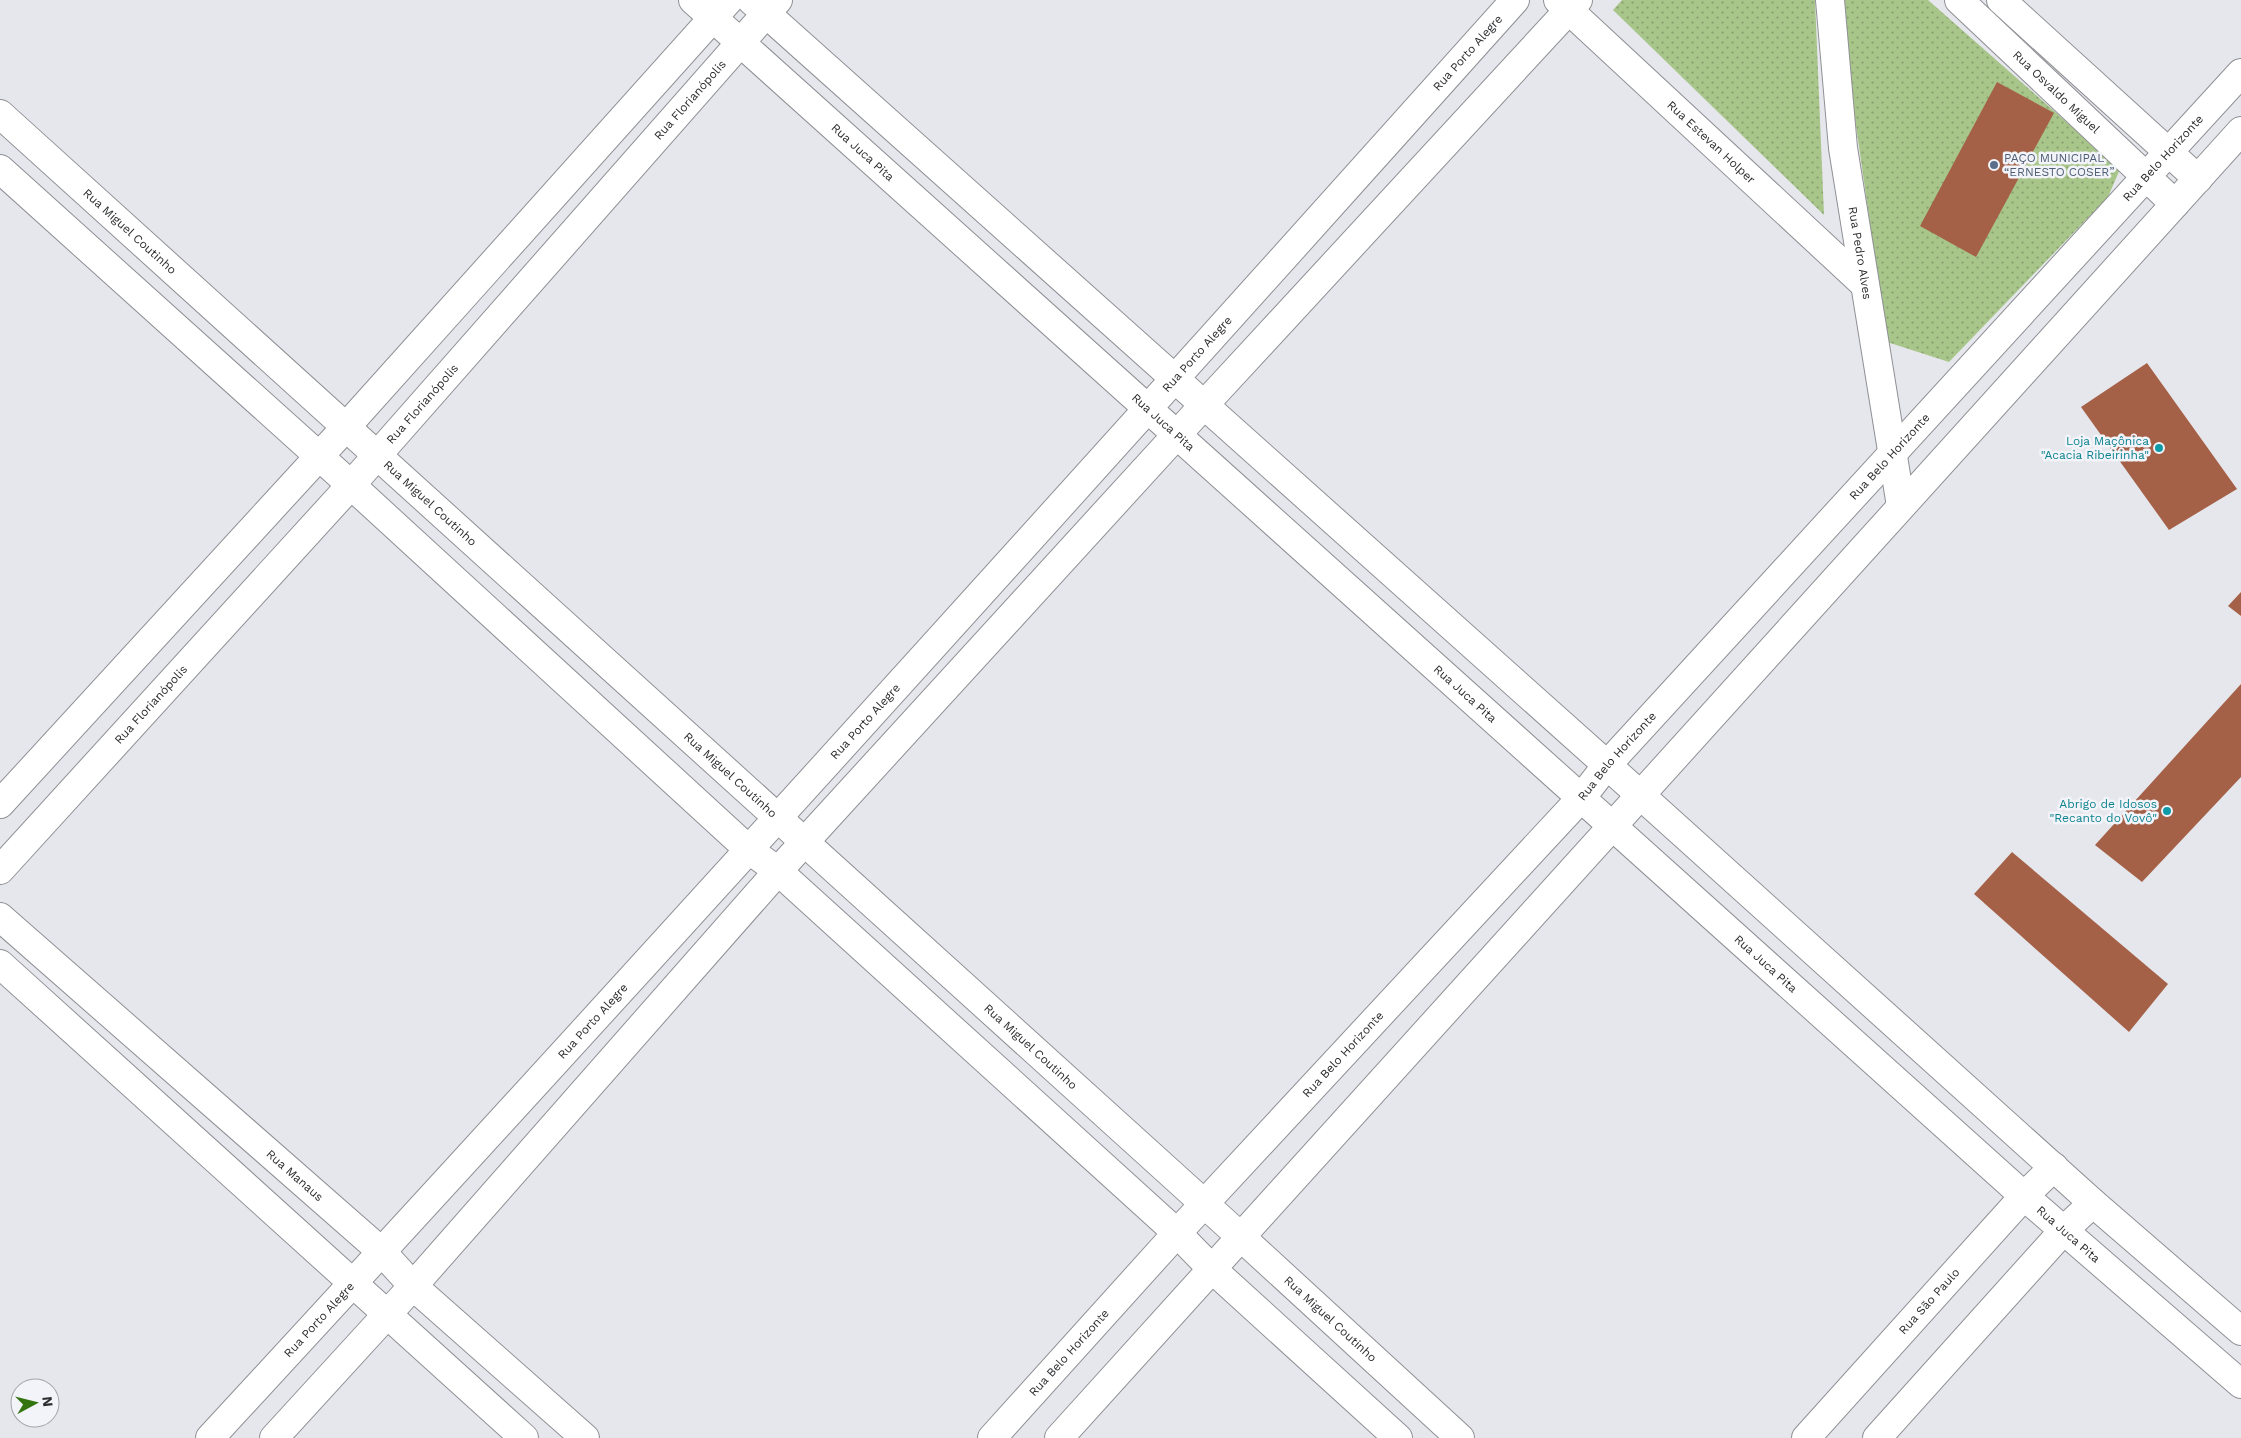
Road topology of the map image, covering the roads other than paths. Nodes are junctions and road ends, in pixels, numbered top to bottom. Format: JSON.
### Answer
{"nodes":[{"id":1,"x":693,"y":0,"type":"edge"},
{"id":2,"x":1515,"y":0,"type":"edge"},
{"id":3,"x":1830,"y":0,"type":"edge"},
{"id":4,"x":1959,"y":0,"type":"edge"},
{"id":5,"x":2001,"y":0,"type":"edge"},
{"id":6,"x":1568,"y":3,"type":"edge"},
{"id":7,"x":765,"y":4,"type":"edge"},
{"id":8,"x":721,"y":9,"type":"edge"},
{"id":9,"x":740,"y":43,"type":"junction"},
{"id":10,"x":2241,"y":73,"type":"edge"},
{"id":11,"x":0,"y":114,"type":"edge"},
{"id":12,"x":2241,"y":132,"type":"edge"},
{"id":13,"x":2168,"y":152,"type":"junction"},
{"id":14,"x":0,"y":169,"type":"edge"},
{"id":15,"x":2146,"y":178,"type":"junction"},
{"id":16,"x":2198,"y":179,"type":"junction"},
{"id":17,"x":2175,"y":204,"type":"junction"},
{"id":18,"x":1864,"y":284,"type":"junction"},
{"id":19,"x":1175,"y":379,"type":"junction"},
{"id":20,"x":1204,"y":405,"type":"junction"},
{"id":21,"x":1148,"y":409,"type":"junction"},
{"id":22,"x":346,"y":427,"type":"junction"},
{"id":23,"x":1177,"y":435,"type":"junction"},
{"id":24,"x":1893,"y":454,"type":"junction"},
{"id":25,"x":377,"y":455,"type":"junction"},
{"id":26,"x":319,"y":457,"type":"junction"},
{"id":27,"x":351,"y":485,"type":"junction"},
{"id":28,"x":1902,"y":506,"type":"junction"},
{"id":29,"x":1607,"y":765,"type":"junction"},
{"id":30,"x":1640,"y":794,"type":"junction"},
{"id":31,"x":1582,"y":797,"type":"junction"},
{"id":32,"x":0,"y":804,"type":"edge"},
{"id":33,"x":776,"y":817,"type":"junction"},
{"id":34,"x":1612,"y":825,"type":"junction"},
{"id":35,"x":804,"y":842,"type":"junction"},
{"id":36,"x":748,"y":849,"type":"junction"},
{"id":37,"x":0,"y":870,"type":"edge"},
{"id":38,"x":778,"y":871,"type":"junction"},
{"id":39,"x":0,"y":917,"type":"edge"},
{"id":40,"x":0,"y":964,"type":"edge"},
{"id":41,"x":2054,"y":1167,"type":"junction"},
{"id":42,"x":2024,"y":1196,"type":"junction"},
{"id":43,"x":2093,"y":1203,"type":"junction"},
{"id":44,"x":1204,"y":1204,"type":"junction"},
{"id":45,"x":2064,"y":1230,"type":"junction"},
{"id":46,"x":1177,"y":1233,"type":"junction"},
{"id":47,"x":1241,"y":1237,"type":"junction"},
{"id":48,"x":382,"y":1252,"type":"junction"},
{"id":49,"x":1212,"y":1269,"type":"junction"},
{"id":50,"x":353,"y":1283,"type":"junction"},
{"id":51,"x":413,"y":1286,"type":"junction"},
{"id":52,"x":387,"y":1314,"type":"junction"},
{"id":53,"x":2241,"y":1332,"type":"edge"},
{"id":54,"x":2241,"y":1384,"type":"edge"},
{"id":55,"x":210,"y":1438,"type":"edge"},
{"id":56,"x":274,"y":1438,"type":"edge"},
{"id":57,"x":524,"y":1438,"type":"edge"},
{"id":58,"x":585,"y":1438,"type":"edge"},
{"id":59,"x":992,"y":1438,"type":"edge"},
{"id":60,"x":1060,"y":1438,"type":"edge"},
{"id":61,"x":1398,"y":1438,"type":"edge"},
{"id":62,"x":1460,"y":1438,"type":"edge"},
{"id":63,"x":1806,"y":1438,"type":"edge"},
{"id":64,"x":1877,"y":1438,"type":"edge"}],
"edges":[{"from":1,"to":8,"type":"street","name":"Rua Juca Pita"},
{"from":2,"to":19,"type":"street","name":"Rua Porto Alegre"},
{"from":3,"to":18,"type":"street","name":"Rua Pedro Alves"},
{"from":4,"to":15,"type":"street","name":"Rua Osvaldo Miguel"},
{"from":5,"to":13,"type":"street"},
{"from":6,"to":18,"type":"street","name":"Rua Estevan Holper"},
{"from":6,"to":20,"type":"street"},
{"from":7,"to":9,"type":"street","name":"Rua Florianópolis"},
{"from":7,"to":19,"type":"street"},
{"from":8,"to":9,"type":"street","name":"Rua Juca Pita"},
{"from":8,"to":22,"type":"street"},
{"from":9,"to":21,"type":"street","name":"Rua Juca Pita"},
{"from":9,"to":25,"type":"street","name":"Rua Florianópolis"},
{"from":10,"to":13,"type":"street","name":"Rua Belo Horizonte"},
{"from":11,"to":22,"type":"street","name":"Rua Miguel Coutinho"},
{"from":12,"to":16,"type":"street"},
{"from":13,"to":15,"type":"street","name":"Rua Belo Horizonte"},
{"from":13,"to":16,"type":"street"},
{"from":14,"to":26,"type":"street"},
{"from":15,"to":17,"type":"street","name":"Rua Osvaldo Miguel"},
{"from":15,"to":24,"type":"street","name":"Rua Belo Horizonte"},
{"from":16,"to":17,"type":"street"},
{"from":17,"to":28,"type":"street"},
{"from":18,"to":24,"type":"street","name":"Rua Pedro Alves"},
{"from":19,"to":20,"type":"street"},
{"from":19,"to":21,"type":"street","name":"Rua Porto Alegre"},
{"from":20,"to":23,"type":"street"},
{"from":20,"to":29,"type":"street"},
{"from":21,"to":23,"type":"street","name":"Rua Juca Pita"},
{"from":21,"to":33,"type":"street","name":"Rua Porto Alegre"},
{"from":22,"to":25,"type":"street","name":"Rua Miguel Coutinho"},
{"from":22,"to":26,"type":"street"},
{"from":23,"to":31,"type":"street","name":"Rua Juca Pita"},
{"from":23,"to":35,"type":"street"},
{"from":24,"to":28,"type":"street","name":"Rua Pedro Alves"},
{"from":24,"to":29,"type":"street","name":"Rua Belo Horizonte"},
{"from":25,"to":27,"type":"street","name":"Rua Florianópolis"},
{"from":25,"to":33,"type":"street","name":"Rua Miguel Coutinho"},
{"from":26,"to":27,"type":"street"},
{"from":26,"to":32,"type":"street"},
{"from":27,"to":36,"type":"street"},
{"from":27,"to":37,"type":"street","name":"Rua Florianópolis"},
{"from":28,"to":30,"type":"street"},
{"from":29,"to":30,"type":"street"},
{"from":29,"to":31,"type":"street","name":"Rua Belo Horizonte"},
{"from":30,"to":34,"type":"street"},
{"from":30,"to":41,"type":"street"},
{"from":31,"to":34,"type":"street","name":"Rua Juca Pita"},
{"from":31,"to":44,"type":"street","name":"Rua Belo Horizonte"},
{"from":33,"to":35,"type":"street","name":"Rua Miguel Coutinho"},
{"from":33,"to":36,"type":"street","name":"Rua Porto Alegre"},
{"from":34,"to":42,"type":"street","name":"Rua Juca Pita"},
{"from":34,"to":47,"type":"street"},
{"from":35,"to":38,"type":"street"},
{"from":35,"to":44,"type":"street","name":"Rua Miguel Coutinho"},
{"from":36,"to":38,"type":"street"},
{"from":36,"to":48,"type":"street","name":"Rua Porto Alegre"},
{"from":38,"to":46,"type":"street"},
{"from":38,"to":51,"type":"street"},
{"from":39,"to":48,"type":"street","name":"Rua Manaus"},
{"from":40,"to":50,"type":"street"},
{"from":41,"to":42,"type":"street","name":"Rua São Paulo"},
{"from":41,"to":43,"type":"street"},
{"from":42,"to":45,"type":"street","name":"Rua Juca Pita"},
{"from":42,"to":63,"type":"street","name":"Rua São Paulo"},
{"from":43,"to":45,"type":"street"},
{"from":43,"to":53,"type":"street"},
{"from":44,"to":46,"type":"street","name":"Rua Belo Horizonte"},
{"from":44,"to":47,"type":"street","name":"Rua Miguel Coutinho"},
{"from":45,"to":54,"type":"street","name":"Rua Juca Pita"},
{"from":45,"to":64,"type":"street"},
{"from":46,"to":49,"type":"street"},
{"from":46,"to":59,"type":"street","name":"Rua Belo Horizonte"},
{"from":47,"to":49,"type":"street"},
{"from":47,"to":62,"type":"street","name":"Rua Miguel Coutinho"},
{"from":48,"to":50,"type":"street","name":"Rua Porto Alegre"},
{"from":48,"to":51,"type":"street","name":"Rua Manaus"},
{"from":49,"to":60,"type":"street"},
{"from":49,"to":61,"type":"street"},
{"from":50,"to":52,"type":"street"},
{"from":50,"to":55,"type":"street","name":"Rua Porto Alegre"},
{"from":51,"to":52,"type":"street"},
{"from":51,"to":58,"type":"street","name":"Rua Manaus"},
{"from":52,"to":56,"type":"street"},
{"from":52,"to":57,"type":"street"}]}
